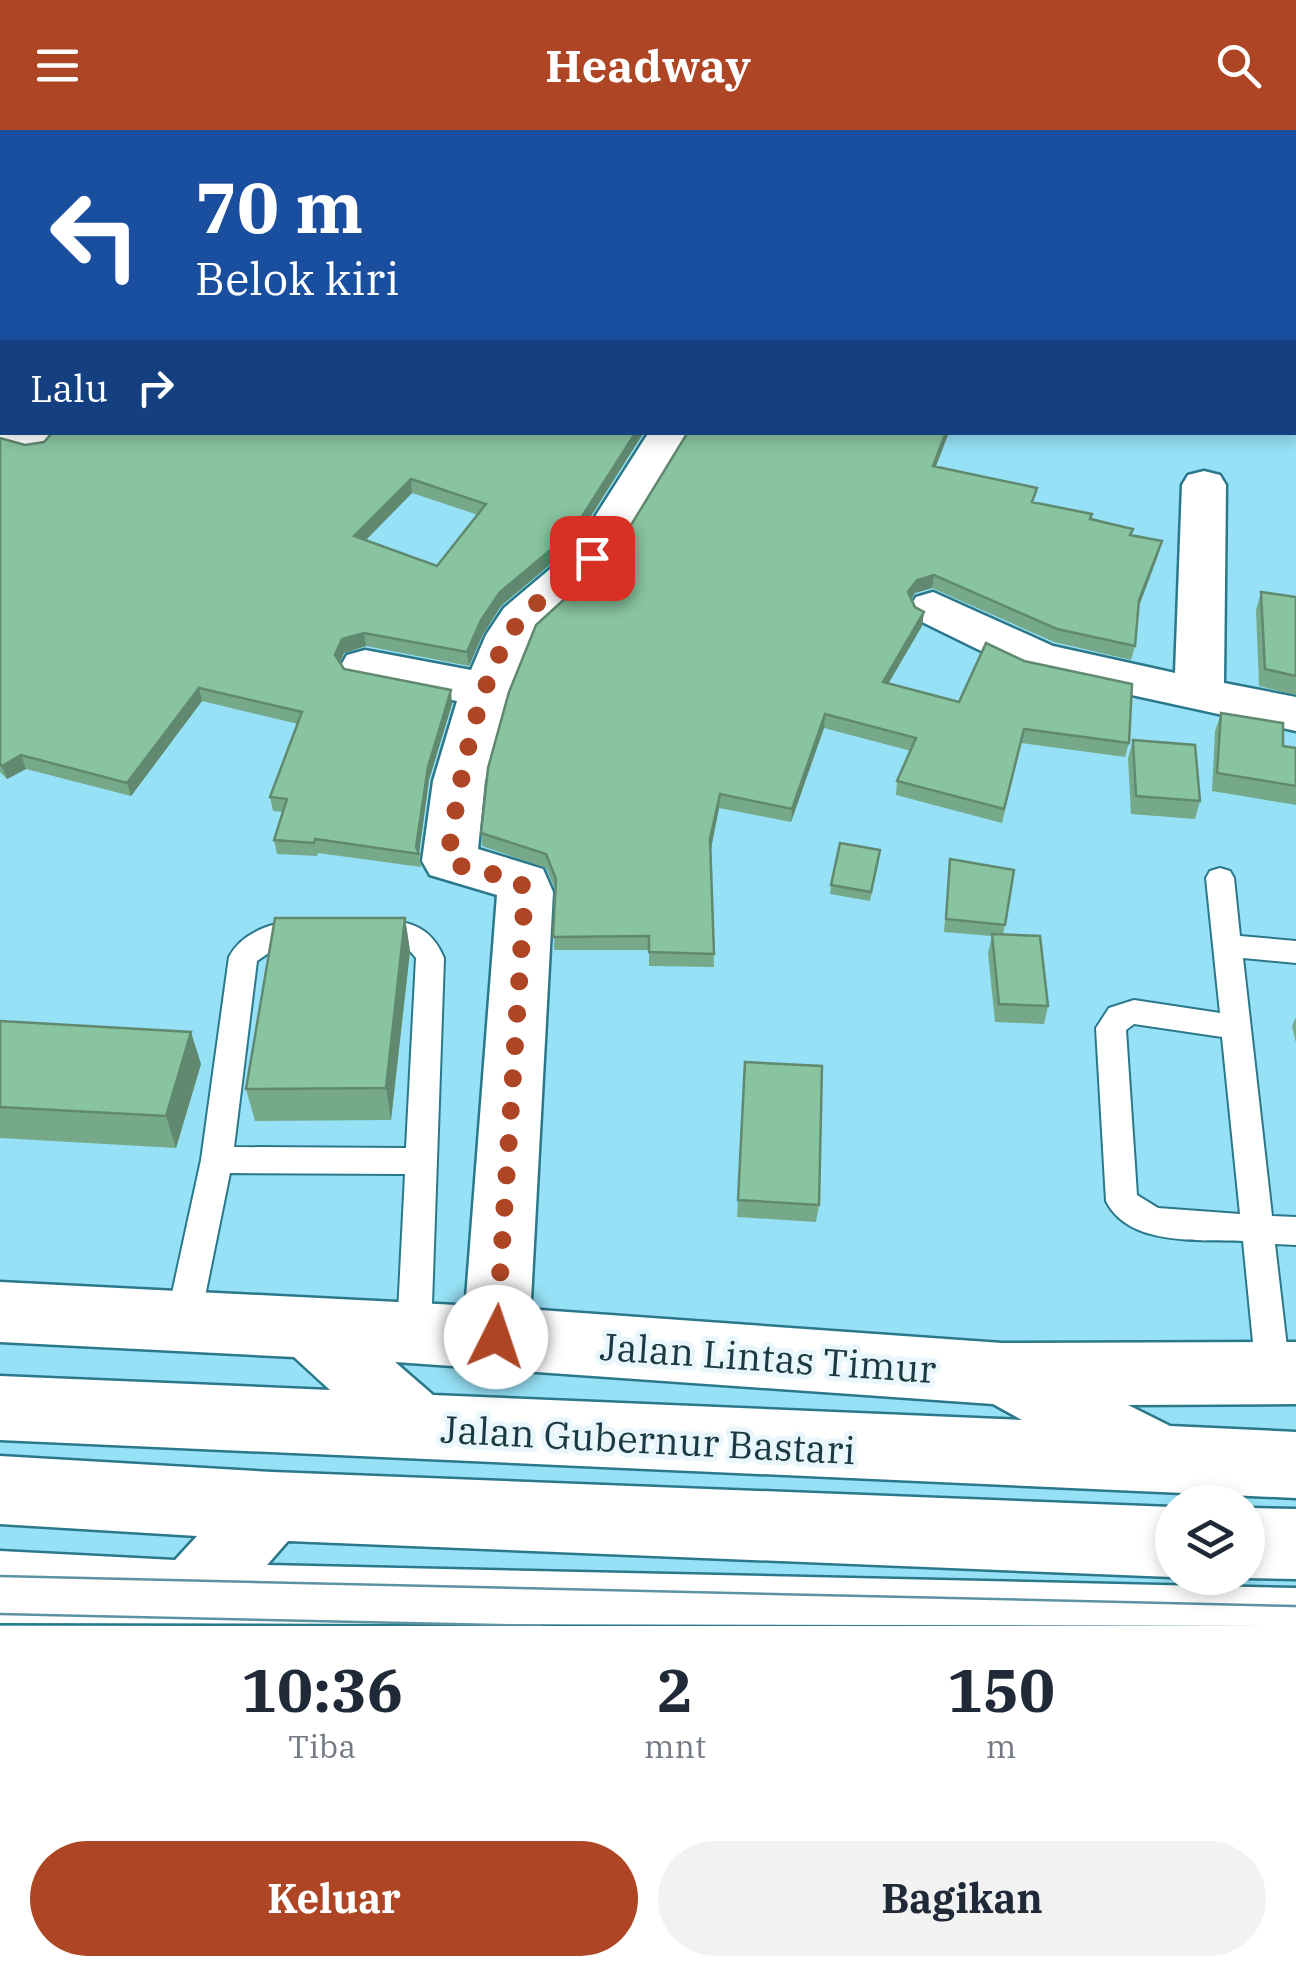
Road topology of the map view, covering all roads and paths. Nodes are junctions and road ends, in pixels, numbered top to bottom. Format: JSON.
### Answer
{"nodes":[{"id":1,"x":11,"y":435,"type":"edge"},
{"id":2,"x":44,"y":435,"type":"edge"},
{"id":3,"x":669,"y":435,"type":"edge"},
{"id":4,"x":1204,"y":486,"type":"dead end"},
{"id":5,"x":933,"y":608,"type":"dead end"},
{"id":6,"x":365,"y":667,"type":"dead end"},
{"id":7,"x":486,"y":690,"type":"junction"},
{"id":8,"x":1199,"y":694,"type":"junction"},
{"id":9,"x":1296,"y":714,"type":"edge"},
{"id":10,"x":1220,"y":878,"type":"dead end"},
{"id":11,"x":1227,"y":946,"type":"junction"},
{"id":12,"x":1296,"y":952,"type":"edge"},
{"id":13,"x":1236,"y":1026,"type":"junction"},
{"id":14,"x":217,"y":1160,"type":"junction"},
{"id":15,"x":422,"y":1161,"type":"junction"},
{"id":16,"x":1258,"y":1226,"type":"junction"},
{"id":17,"x":1296,"y":1231,"type":"edge"},
{"id":18,"x":0,"y":1312,"type":"edge"},
{"id":19,"x":183,"y":1321,"type":"junction"},
{"id":20,"x":308,"y":1327,"type":"junction"},
{"id":21,"x":414,"y":1332,"type":"junction"},
{"id":22,"x":496,"y":1337,"type":"junction"},
{"id":23,"x":1285,"y":1373,"type":"edge"},
{"id":24,"x":1002,"y":1374,"type":"junction"},
{"id":25,"x":0,"y":1408,"type":"edge"},
{"id":26,"x":421,"y":1429,"type":"junction"},
{"id":27,"x":1168,"y":1462,"type":"junction"},
{"id":28,"x":1296,"y":1465,"type":"edge"},
{"id":29,"x":0,"y":1490,"type":"edge"},
{"id":30,"x":272,"y":1506,"type":"junction"},
{"id":31,"x":1155,"y":1542,"type":"edge"},
{"id":32,"x":1265,"y":1544,"type":"edge"},
{"id":33,"x":1296,"y":1544,"type":"edge"},
{"id":34,"x":1155,"y":1548,"type":"edge"},
{"id":35,"x":0,"y":1587,"type":"edge"},
{"id":36,"x":193,"y":1595,"type":"junction"},
{"id":37,"x":1085,"y":1618,"type":"junction"},
{"id":38,"x":1296,"y":1625,"type":"edge"}],
"edges":[{"from":1,"to":2,"type":"main road"},
{"from":3,"to":7,"type":"main road"},
{"from":4,"to":8,"type":"main road"},
{"from":5,"to":8,"type":"main road"},
{"from":6,"to":7,"type":"main road"},
{"from":7,"to":22,"type":"main road"},
{"from":8,"to":9,"type":"main road"},
{"from":10,"to":11,"type":"lane"},
{"from":11,"to":12,"type":"lane"},
{"from":11,"to":13,"type":"lane"},
{"from":13,"to":16,"type":"lane"},
{"from":13,"to":16,"type":"lane"},
{"from":14,"to":15,"type":"lane"},
{"from":14,"to":15,"type":"lane"},
{"from":14,"to":19,"type":"lane"},
{"from":15,"to":21,"type":"lane"},
{"from":16,"to":17,"type":"lane"},
{"from":16,"to":23,"type":"lane"},
{"from":18,"to":19,"type":"main road","name":"Jalan Lintas Timur"},
{"from":19,"to":20,"type":"main road","name":"Jalan Lintas Timur"},
{"from":20,"to":21,"type":"main road","name":"Jalan Lintas Timur"},
{"from":20,"to":26,"type":"main road"},
{"from":21,"to":22,"type":"main road","name":"Jalan Lintas Timur"},
{"from":22,"to":24,"type":"main road","name":"Jalan Lintas Timur"},
{"from":23,"to":24,"type":"main road","name":"Jalan Lintas Timur"},
{"from":24,"to":27,"type":"main road"},
{"from":25,"to":26,"type":"main road","name":"Jalan Gubernur Bastari"},
{"from":26,"to":27,"type":"main road","name":"Jalan Gubernur Bastari"},
{"from":27,"to":28,"type":"main road","name":"Jalan Gubernur Bastari"},
{"from":29,"to":30,"type":"main road"},
{"from":30,"to":31,"type":"main road"},
{"from":30,"to":36,"type":"main road"},
{"from":32,"to":33,"type":"main road"},
{"from":34,"to":37,"type":"main road"},
{"from":35,"to":36,"type":"main road"},
{"from":36,"to":37,"type":"main road"},
{"from":37,"to":38,"type":"main road"}]}
